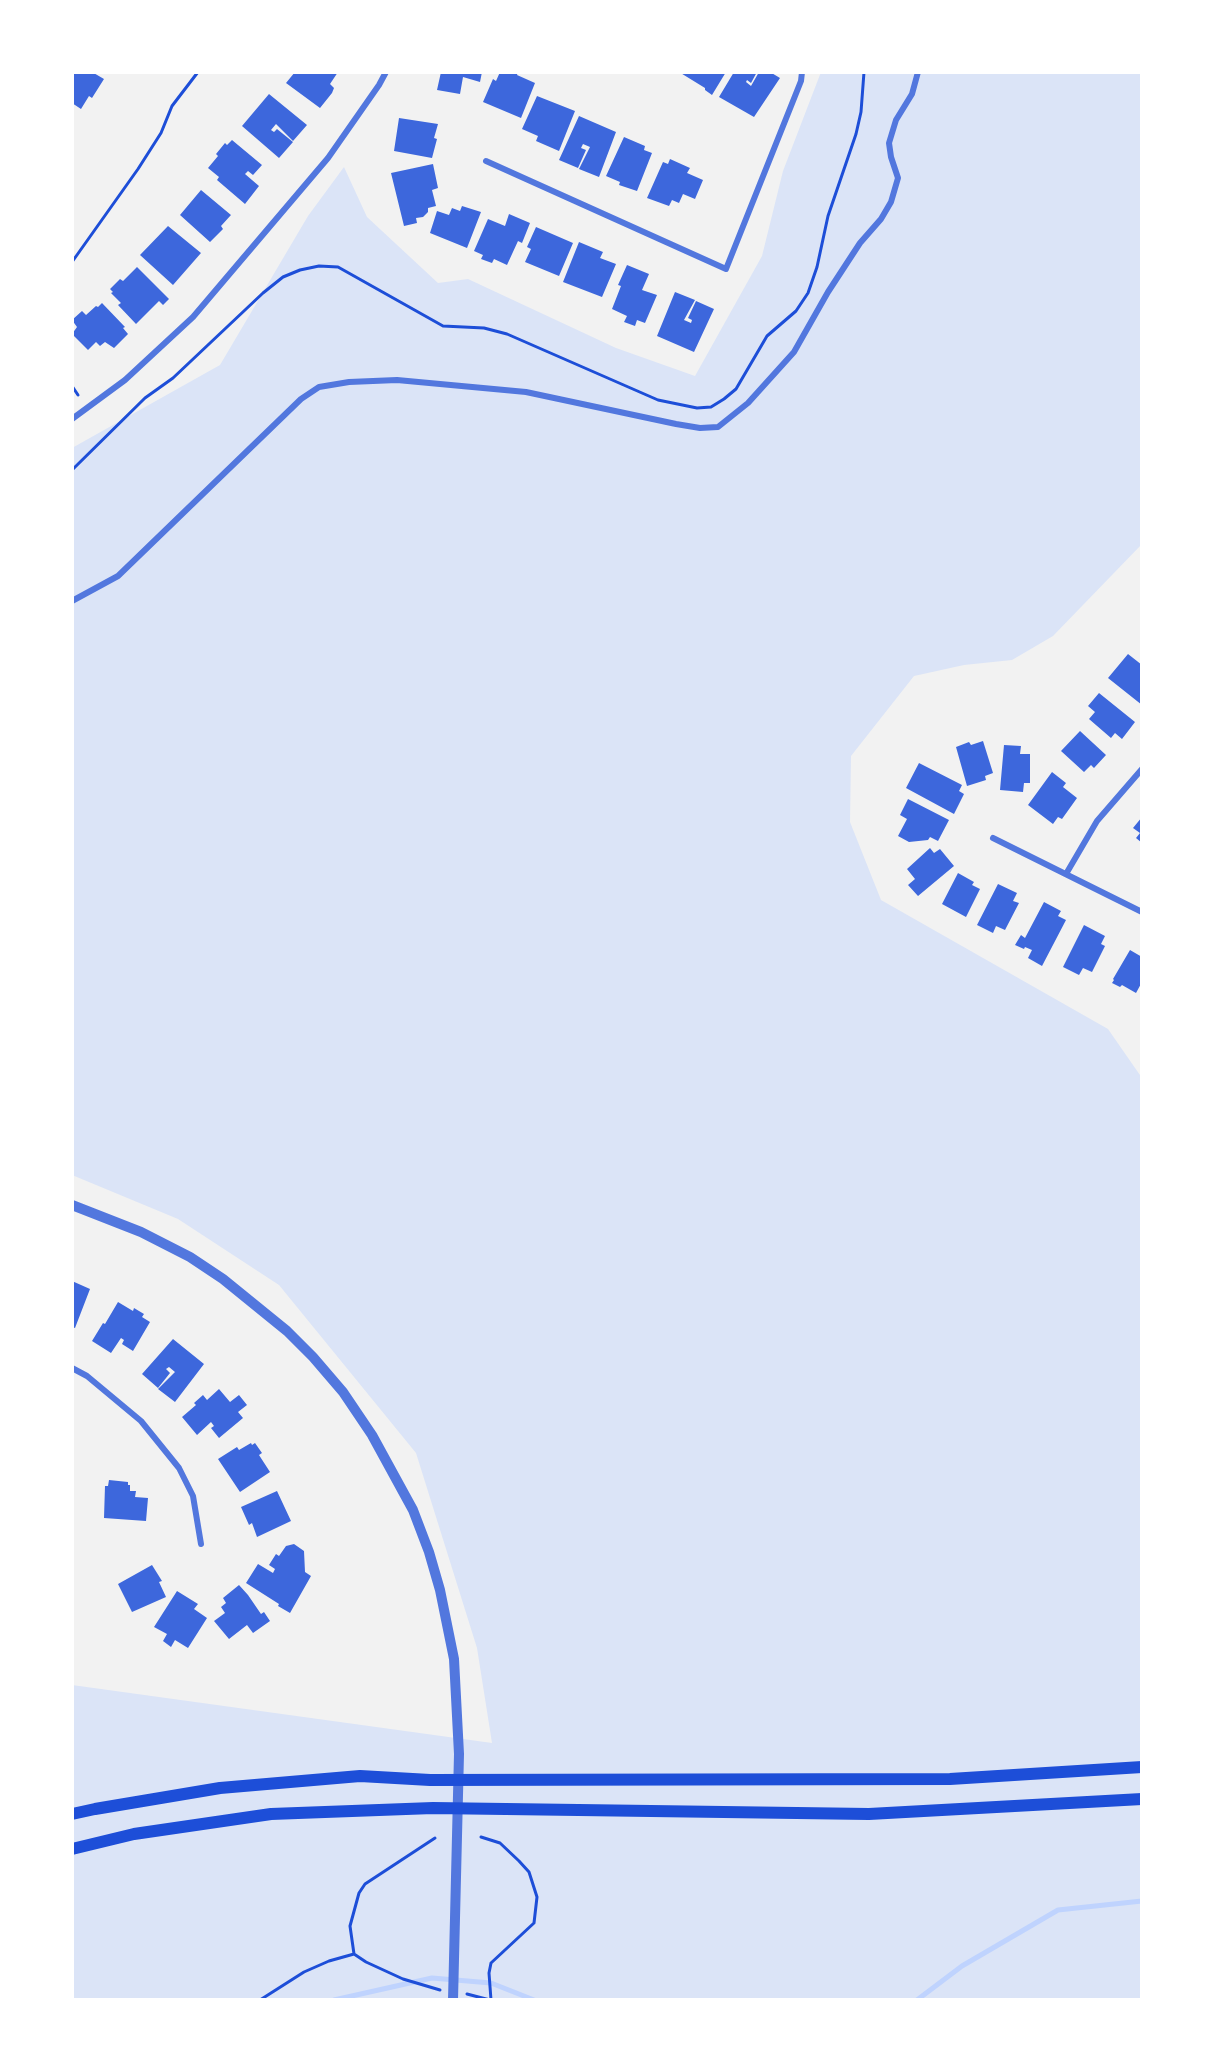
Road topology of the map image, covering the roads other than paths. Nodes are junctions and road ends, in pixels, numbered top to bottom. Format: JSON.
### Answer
{"nodes":[{"id":1,"x":386,"y":72,"type":"edge"},
{"id":2,"x":802,"y":72,"type":"edge"},
{"id":3,"x":918,"y":72,"type":"edge"},
{"id":4,"x":486,"y":161,"type":"dead end"},
{"id":5,"x":72,"y":419,"type":"edge"},
{"id":6,"x":72,"y":601,"type":"edge"},
{"id":7,"x":1142,"y":769,"type":"edge"},
{"id":8,"x":993,"y":838,"type":"dead end"},
{"id":9,"x":1066,"y":874,"type":"junction"},
{"id":10,"x":1142,"y":912,"type":"edge"},
{"id":11,"x":72,"y":1205,"type":"edge"},
{"id":12,"x":72,"y":1368,"type":"edge"},
{"id":13,"x":201,"y":1544,"type":"dead end"},
{"id":14,"x":1142,"y":1767,"type":"edge"},
{"id":15,"x":457,"y":1779,"type":"junction"},
{"id":16,"x":1142,"y":1799,"type":"edge"},
{"id":17,"x":456,"y":1809,"type":"junction"},
{"id":18,"x":72,"y":1814,"type":"edge"},
{"id":19,"x":72,"y":1849,"type":"edge"},
{"id":20,"x":453,"y":2000,"type":"edge"}],
"edges":[{"from":1,"to":5,"type":"street"},
{"from":2,"to":4,"type":"street"},
{"from":3,"to":6,"type":"street"},
{"from":7,"to":9,"type":"street"},
{"from":8,"to":9,"type":"street"},
{"from":9,"to":10,"type":"street"},
{"from":11,"to":15,"type":"street"},
{"from":12,"to":13,"type":"street"},
{"from":14,"to":15,"type":"main road"},
{"from":15,"to":17,"type":"street"},
{"from":15,"to":18,"type":"main road"},
{"from":16,"to":17,"type":"main road"},
{"from":17,"to":19,"type":"main road"},
{"from":17,"to":20,"type":"street"}]}
